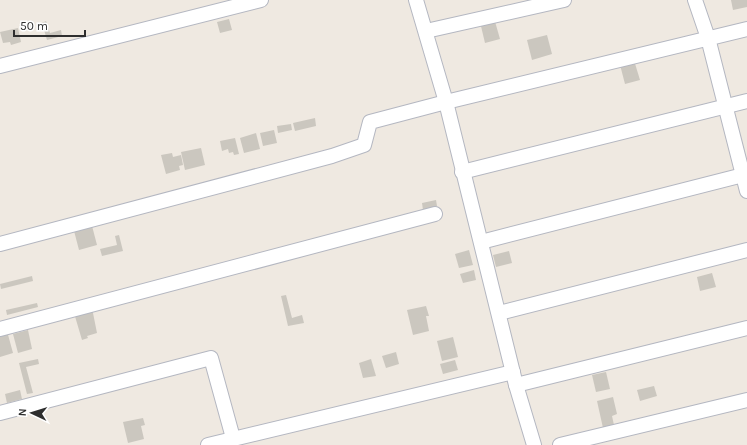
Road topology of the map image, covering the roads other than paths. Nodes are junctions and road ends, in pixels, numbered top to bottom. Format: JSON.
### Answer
{"nodes":[{"id":1,"x":261,"y":0,"type":"edge"},
{"id":2,"x":416,"y":0,"type":"edge"},
{"id":3,"x":564,"y":0,"type":"edge"},
{"id":4,"x":695,"y":0,"type":"edge"},
{"id":5,"x":747,"y":29,"type":"edge"},
{"id":6,"x":426,"y":31,"type":"junction"},
{"id":7,"x":708,"y":38,"type":"junction"},
{"id":8,"x":0,"y":66,"type":"edge"},
{"id":9,"x":747,"y":101,"type":"edge"},
{"id":10,"x":446,"y":102,"type":"junction"},
{"id":11,"x":724,"y":106,"type":"junction"},
{"id":12,"x":462,"y":172,"type":"junction"},
{"id":13,"x":745,"y":174,"type":"edge"},
{"id":14,"x":747,"y":191,"type":"edge"},
{"id":15,"x":435,"y":214,"type":"dead end"},
{"id":16,"x":481,"y":242,"type":"junction"},
{"id":17,"x":0,"y":244,"type":"edge"},
{"id":18,"x":747,"y":250,"type":"edge"},
{"id":19,"x":499,"y":313,"type":"junction"},
{"id":20,"x":747,"y":328,"type":"edge"},
{"id":21,"x":0,"y":329,"type":"edge"},
{"id":22,"x":514,"y":379,"type":"junction"},
{"id":23,"x":747,"y":400,"type":"edge"},
{"id":24,"x":0,"y":413,"type":"edge"},
{"id":25,"x":233,"y":438,"type":"junction"},
{"id":26,"x":208,"y":445,"type":"edge"},
{"id":27,"x":534,"y":445,"type":"edge"},
{"id":28,"x":560,"y":445,"type":"edge"}],
"edges":[{"from":1,"to":8,"type":"street"},
{"from":2,"to":6,"type":"street"},
{"from":3,"to":6,"type":"street"},
{"from":4,"to":7,"type":"street"},
{"from":5,"to":7,"type":"street"},
{"from":6,"to":10,"type":"street"},
{"from":7,"to":10,"type":"street"},
{"from":7,"to":11,"type":"street"},
{"from":9,"to":11,"type":"street"},
{"from":10,"to":12,"type":"street"},
{"from":10,"to":17,"type":"street"},
{"from":11,"to":12,"type":"street"},
{"from":11,"to":13,"type":"street"},
{"from":12,"to":16,"type":"street"},
{"from":13,"to":14,"type":"street"},
{"from":13,"to":16,"type":"street"},
{"from":15,"to":21,"type":"street"},
{"from":16,"to":19,"type":"street"},
{"from":18,"to":19,"type":"street"},
{"from":19,"to":22,"type":"street"},
{"from":20,"to":22,"type":"street"},
{"from":22,"to":25,"type":"street"},
{"from":22,"to":27,"type":"street"},
{"from":23,"to":28,"type":"street"},
{"from":24,"to":25,"type":"street"},
{"from":25,"to":26,"type":"street"}]}
